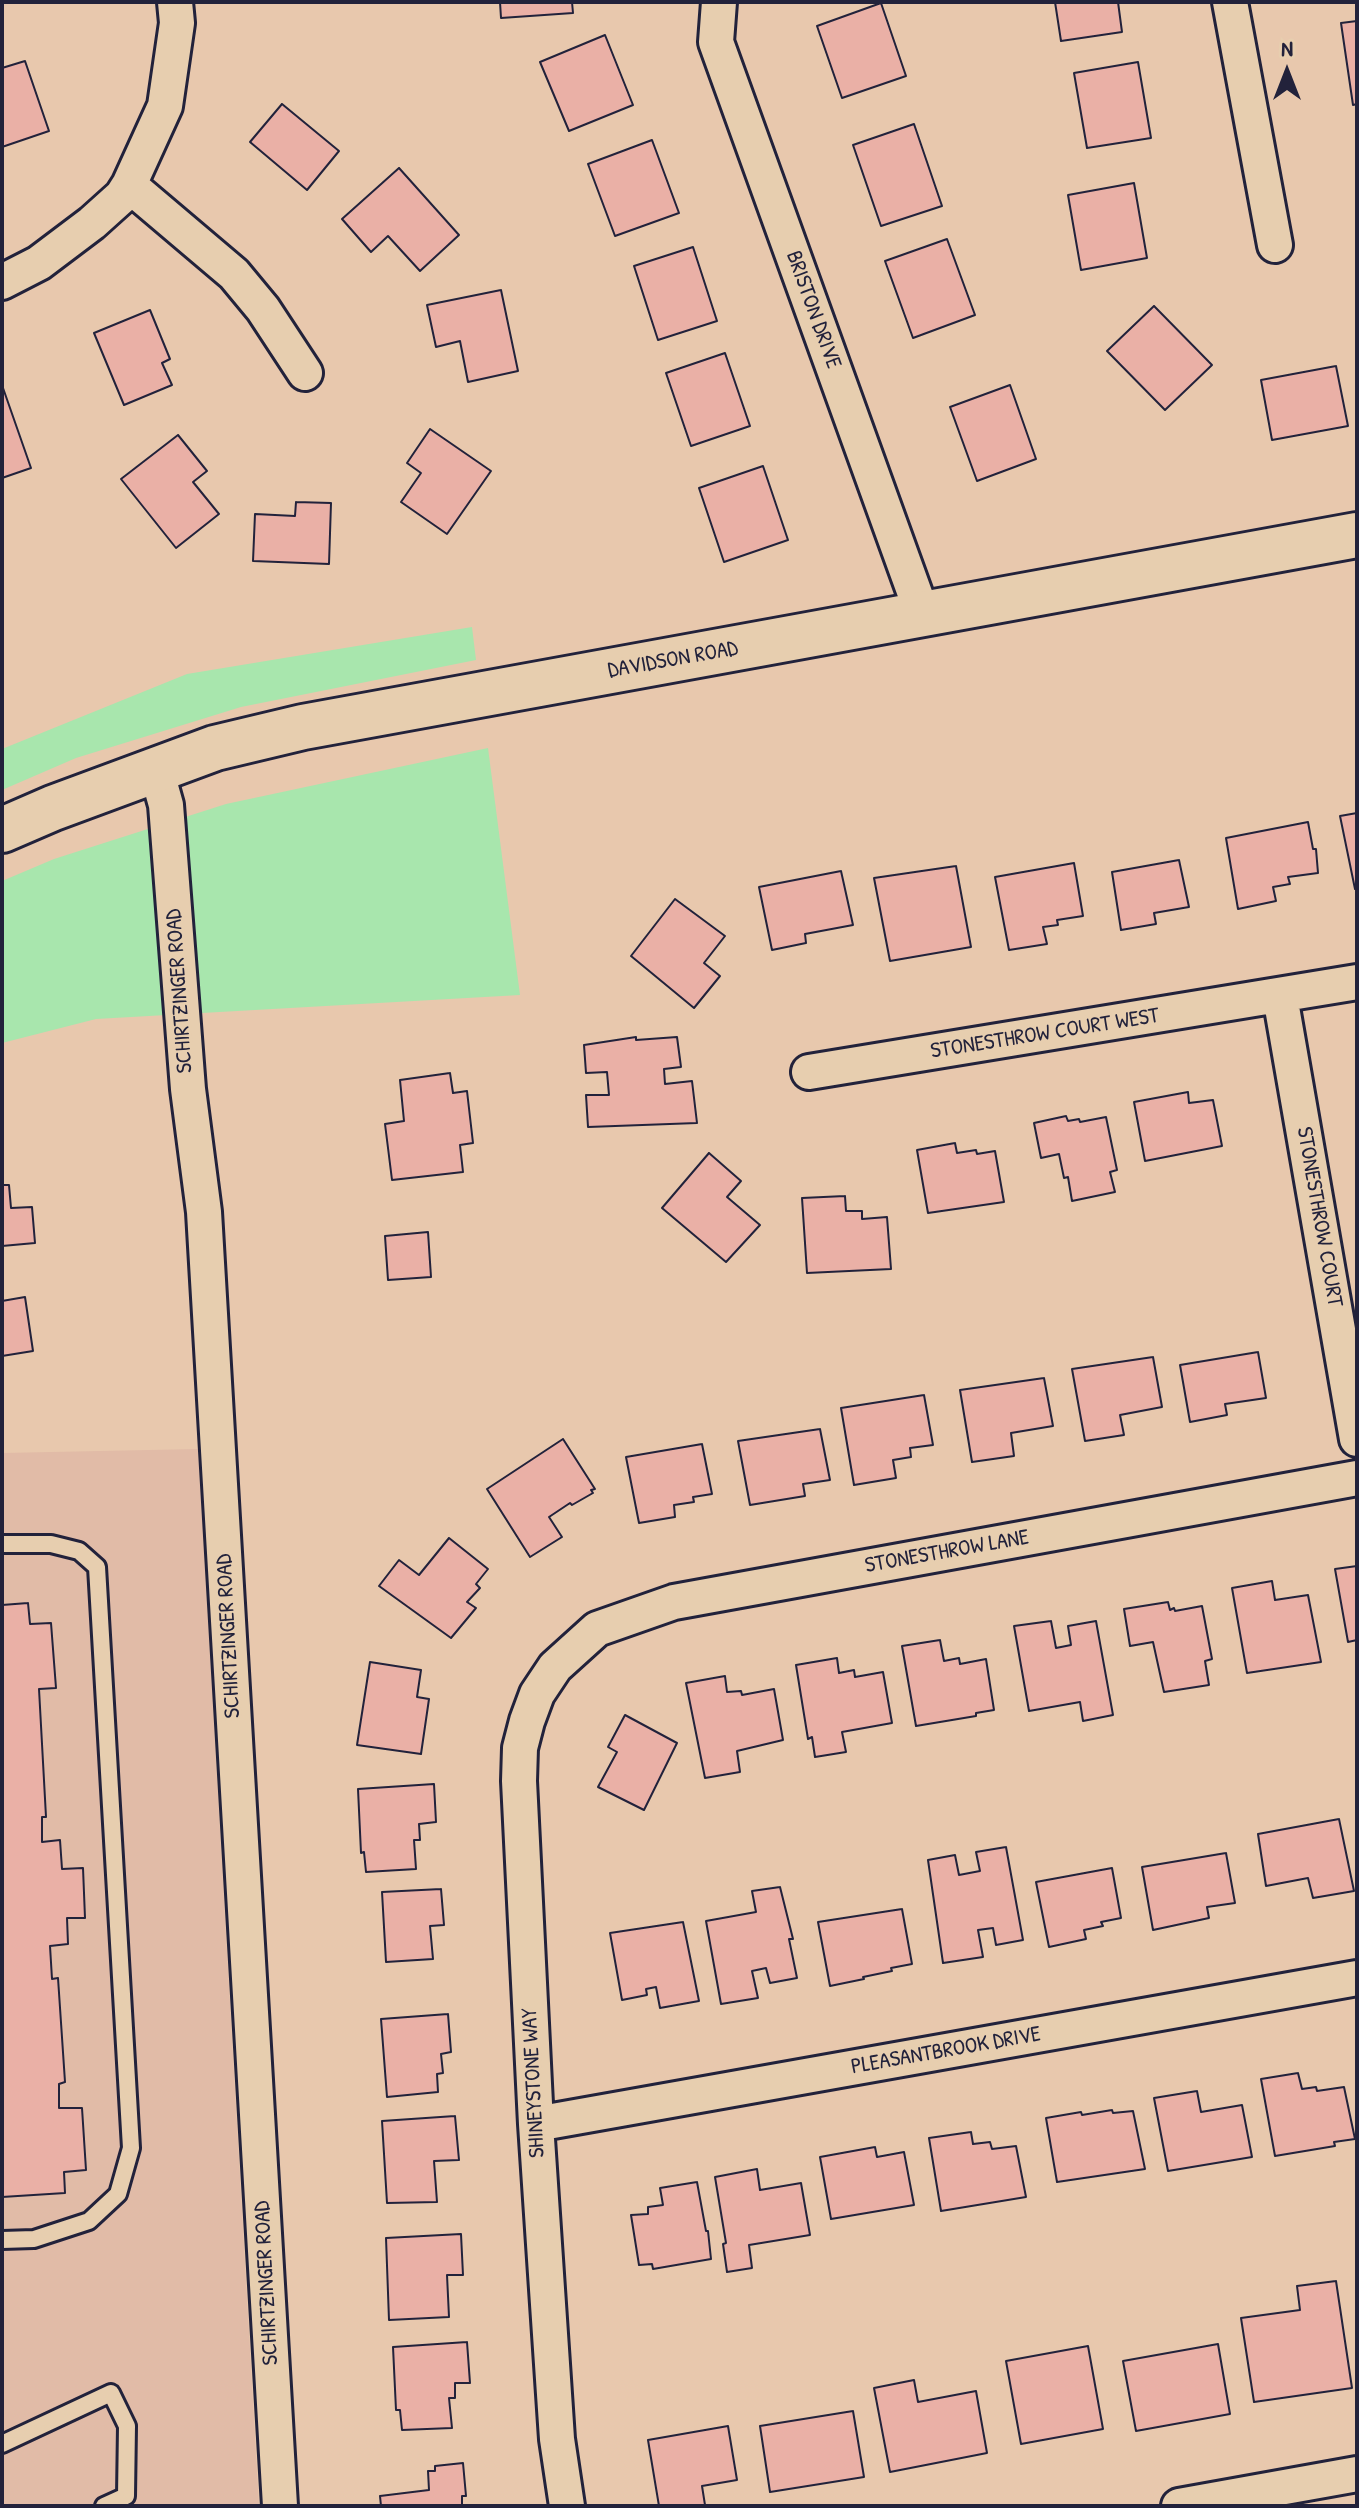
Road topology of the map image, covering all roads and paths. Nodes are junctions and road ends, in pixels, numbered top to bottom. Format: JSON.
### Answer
{"nodes":[{"id":1,"x":175,"y":2,"type":"edge"},
{"id":2,"x":719,"y":2,"type":"edge"},
{"id":3,"x":1230,"y":2,"type":"edge"},
{"id":4,"x":129,"y":185,"type":"junction"},
{"id":5,"x":1275,"y":245,"type":"dead end"},
{"id":6,"x":2,"y":282,"type":"edge"},
{"id":7,"x":305,"y":373,"type":"dead end"},
{"id":8,"x":1357,"y":535,"type":"edge"},
{"id":9,"x":923,"y":616,"type":"junction"},
{"id":10,"x":156,"y":769,"type":"junction"},
{"id":11,"x":2,"y":830,"type":"edge"},
{"id":12,"x":1357,"y":982,"type":"edge"},
{"id":13,"x":1280,"y":996,"type":"junction"},
{"id":14,"x":809,"y":1072,"type":"dead end"},
{"id":15,"x":1357,"y":1439,"type":"edge"},
{"id":16,"x":1357,"y":1478,"type":"edge"},
{"id":17,"x":2,"y":1544,"type":"edge"},
{"id":18,"x":555,"y":1667,"type":"joint"},
{"id":19,"x":1357,"y":1978,"type":"edge"},
{"id":20,"x":536,"y":2124,"type":"junction"},
{"id":21,"x":2,"y":2240,"type":"edge"},
{"id":22,"x":2,"y":2444,"type":"edge"},
{"id":23,"x":1357,"y":2474,"type":"edge"},
{"id":24,"x":104,"y":2506,"type":"edge"},
{"id":25,"x":280,"y":2506,"type":"edge"},
{"id":26,"x":567,"y":2506,"type":"edge"},
{"id":27,"x":1179,"y":2506,"type":"edge"}],
"edges":[{"from":1,"to":4,"type":"street"},
{"from":2,"to":9,"type":"street","name":"BRISTON DRIVE"},
{"from":3,"to":5,"type":"street"},
{"from":4,"to":6,"type":"street"},
{"from":4,"to":7,"type":"street"},
{"from":8,"to":9,"type":"main road","name":"DAVIDSON ROAD"},
{"from":9,"to":10,"type":"main road","name":"DAVIDSON ROAD"},
{"from":10,"to":11,"type":"main road","name":"DAVIDSON ROAD"},
{"from":10,"to":25,"type":"street","name":"SCHIRTZINGER ROAD"},
{"from":12,"to":13,"type":"street","name":"STONESTHROW COURT WEST"},
{"from":13,"to":14,"type":"street","name":"STONESTHROW COURT WEST"},
{"from":13,"to":15,"type":"street","name":"STONESTHROW COURT"},
{"from":16,"to":18,"type":"street","name":"STONESTHROW LANE"},
{"from":17,"to":21,"type":"lane"},
{"from":18,"to":20,"type":"street","name":"SHINEYSTONE WAY"},
{"from":19,"to":20,"type":"street","name":"PLEASANTBROOK DRIVE"},
{"from":20,"to":26,"type":"street","name":"SHINEYSTONE WAY"},
{"from":22,"to":24,"type":"lane"},
{"from":23,"to":27,"type":"street"}]}
